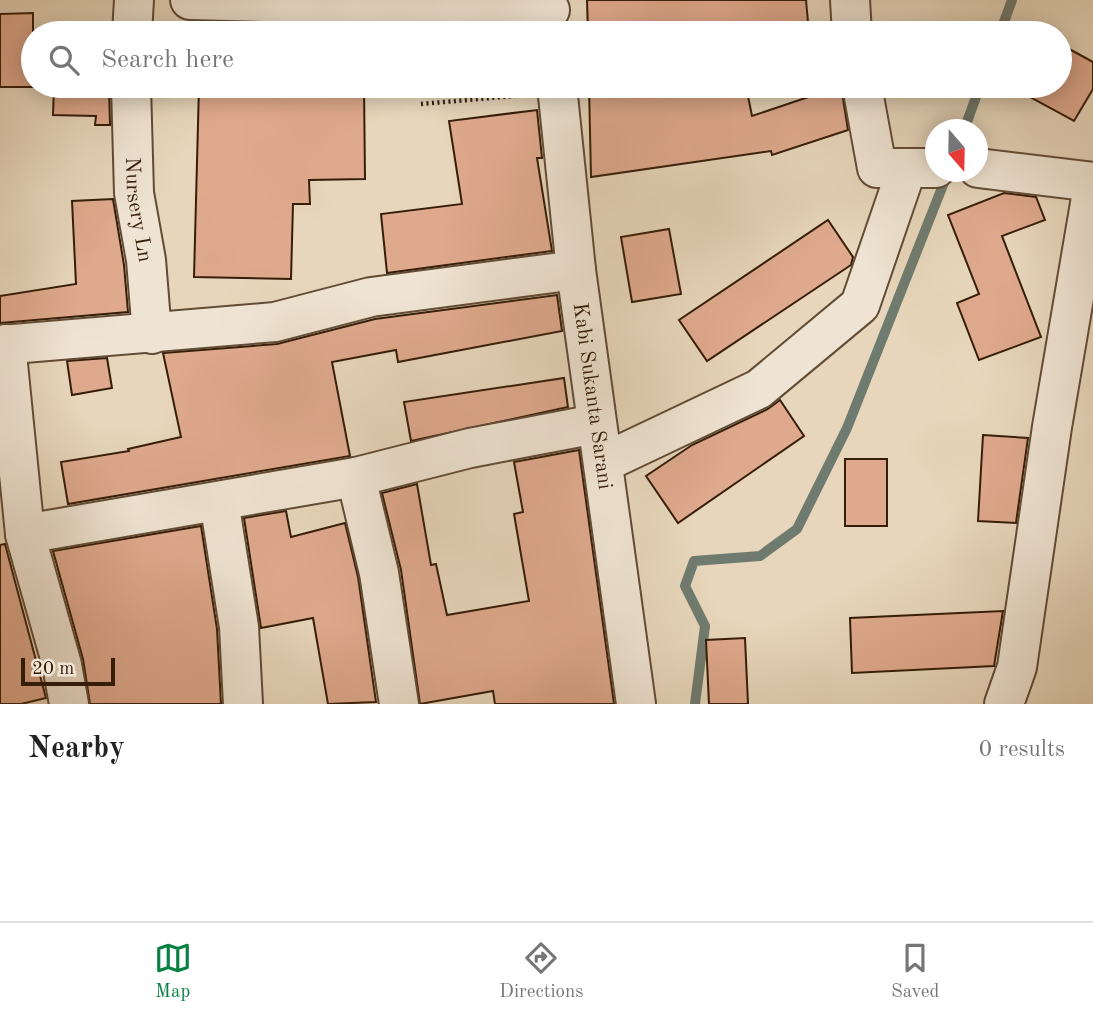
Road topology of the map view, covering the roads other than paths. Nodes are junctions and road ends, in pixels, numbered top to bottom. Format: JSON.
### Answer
{"nodes":[{"id":1,"x":134,"y":0,"type":"edge"},
{"id":2,"x":849,"y":0,"type":"edge"},
{"id":3,"x":215,"y":1,"type":"edge"},
{"id":4,"x":395,"y":3,"type":"edge"},
{"id":5,"x":556,"y":14,"type":"edge"},
{"id":6,"x":133,"y":21,"type":"edge"},
{"id":7,"x":851,"y":21,"type":"edge"},
{"id":8,"x":131,"y":98,"type":"edge"},
{"id":9,"x":558,"y":98,"type":"edge"},
{"id":10,"x":864,"y":98,"type":"edge"},
{"id":11,"x":925,"y":168,"type":"edge"},
{"id":12,"x":988,"y":170,"type":"edge"},
{"id":13,"x":1093,"y":184,"type":"edge"},
{"id":14,"x":576,"y":270,"type":"junction"},
{"id":15,"x":152,"y":334,"type":"junction"},
{"id":16,"x":3,"y":344,"type":"edge"},
{"id":17,"x":596,"y":424,"type":"junction"},
{"id":18,"x":603,"y":463,"type":"junction"},
{"id":19,"x":356,"y":477,"type":"junction"},
{"id":20,"x":219,"y":501,"type":"junction"},
{"id":21,"x":25,"y":534,"type":"junction"},
{"id":22,"x":69,"y":704,"type":"edge"},
{"id":23,"x":243,"y":704,"type":"edge"},
{"id":24,"x":399,"y":704,"type":"edge"},
{"id":25,"x":636,"y":704,"type":"edge"},
{"id":26,"x":1004,"y":704,"type":"edge"}],
"edges":[{"from":1,"to":6,"type":"street"},
{"from":2,"to":7,"type":"street"},
{"from":3,"to":4,"type":"street"},
{"from":4,"to":5,"type":"street"},
{"from":8,"to":15,"type":"street","name":"Nursery Ln"},
{"from":9,"to":14,"type":"street","name":"Kabi Sukanta Sarani"},
{"from":10,"to":11,"type":"street"},
{"from":11,"to":18,"type":"street"},
{"from":12,"to":13,"type":"street"},
{"from":13,"to":26,"type":"street"},
{"from":14,"to":15,"type":"street"},
{"from":14,"to":17,"type":"street","name":"Kabi Sukanta Sarani"},
{"from":15,"to":16,"type":"street"},
{"from":16,"to":21,"type":"street"},
{"from":17,"to":18,"type":"street","name":"Kabi Sukanta Sarani"},
{"from":17,"to":19,"type":"street"},
{"from":18,"to":25,"type":"street","name":"Kabi Sukanta Sarani"},
{"from":19,"to":20,"type":"street"},
{"from":19,"to":24,"type":"street"},
{"from":20,"to":21,"type":"street"},
{"from":20,"to":23,"type":"street"},
{"from":21,"to":22,"type":"street"}]}
